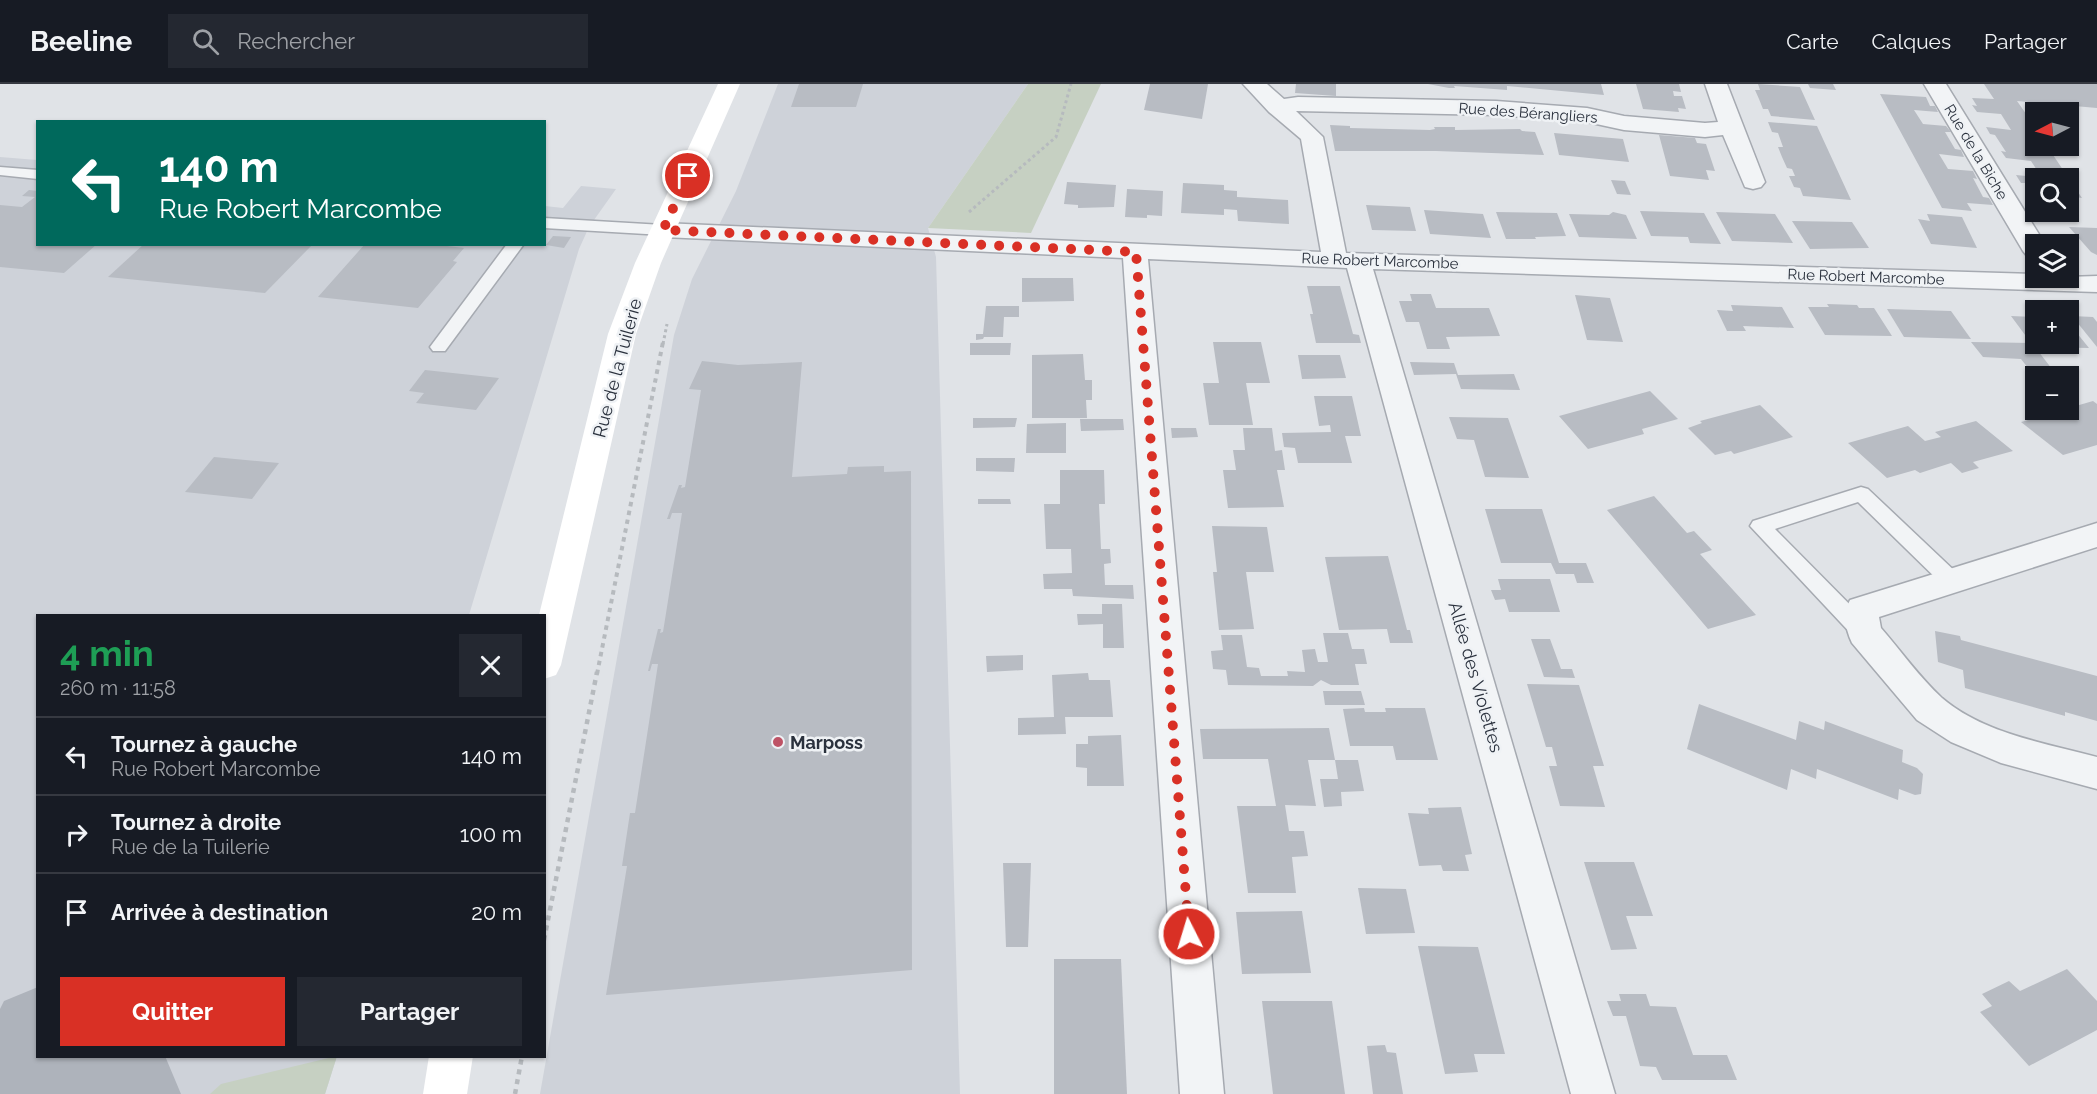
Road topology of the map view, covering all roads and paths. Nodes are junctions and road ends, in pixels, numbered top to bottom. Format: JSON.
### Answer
{"nodes":[{"id":1,"x":729,"y":84,"type":"edge"},
{"id":2,"x":1071,"y":84,"type":"edge"},
{"id":3,"x":1254,"y":84,"type":"edge"},
{"id":4,"x":1716,"y":84,"type":"edge"},
{"id":5,"x":1935,"y":84,"type":"edge"},
{"id":6,"x":1277,"y":107,"type":"junction"},
{"id":7,"x":1731,"y":127,"type":"junction"},
{"id":8,"x":0,"y":171,"type":"edge"},
{"id":9,"x":36,"y":175,"type":"edge"},
{"id":10,"x":1752,"y":182,"type":"dead end"},
{"id":11,"x":965,"y":215,"type":"dead end"},
{"id":12,"x":546,"y":223,"type":"edge"},
{"id":13,"x":663,"y":230,"type":"junction"},
{"id":14,"x":2026,"y":234,"type":"edge"},
{"id":15,"x":515,"y":246,"type":"edge"},
{"id":16,"x":1136,"y":252,"type":"junction"},
{"id":17,"x":1346,"y":260,"type":"junction"},
{"id":18,"x":2025,"y":279,"type":"edge"},
{"id":19,"x":2079,"y":282,"type":"edge"},
{"id":20,"x":2097,"y":284,"type":"edge"},
{"id":21,"x":668,"y":319,"type":"dead end"},
{"id":22,"x":439,"y":347,"type":"dead end"},
{"id":23,"x":2097,"y":535,"type":"edge"},
{"id":24,"x":1952,"y":581,"type":"junction"},
{"id":25,"x":1864,"y":633,"type":"junction"},
{"id":26,"x":546,"y":657,"type":"edge"},
{"id":27,"x":2097,"y":773,"type":"edge"},
{"id":28,"x":546,"y":930,"type":"edge"},
{"id":29,"x":452,"y":1058,"type":"edge"},
{"id":30,"x":522,"y":1058,"type":"edge"},
{"id":31,"x":445,"y":1094,"type":"edge"},
{"id":32,"x":514,"y":1094,"type":"edge"},
{"id":33,"x":1202,"y":1094,"type":"edge"},
{"id":34,"x":1593,"y":1094,"type":"edge"}],
"edges":[{"from":1,"to":13,"type":"street","name":"Rue de la Tuilerie"},
{"from":2,"to":11,"type":"path"},
{"from":3,"to":6,"type":"street","name":"Allée des Violettes"},
{"from":4,"to":7,"type":"street"},
{"from":5,"to":14,"type":"street","name":"Rue de la Biche"},
{"from":6,"to":7,"type":"street","name":"Rue des Bérangliers"},
{"from":6,"to":17,"type":"street","name":"Allée des Violettes"},
{"from":7,"to":10,"type":"street"},
{"from":8,"to":9,"type":"lane"},
{"from":12,"to":13,"type":"lane"},
{"from":13,"to":16,"type":"street","name":"Rue Robert Marcombe"},
{"from":13,"to":26,"type":"street","name":"Rue de la Tuilerie"},
{"from":15,"to":22,"type":"lane"},
{"from":16,"to":17,"type":"street","name":"Rue Robert Marcombe"},
{"from":16,"to":33,"type":"street"},
{"from":17,"to":18,"type":"street","name":"Rue Robert Marcombe"},
{"from":17,"to":34,"type":"street","name":"Allée des Violettes"},
{"from":19,"to":20,"type":"street","name":"Rue Robert Marcombe"},
{"from":21,"to":28,"type":"path"},
{"from":23,"to":24,"type":"street"},
{"from":24,"to":25,"type":"street"},
{"from":24,"to":25,"type":"lane"},
{"from":25,"to":27,"type":"street"},
{"from":29,"to":31,"type":"street"},
{"from":30,"to":32,"type":"path"}]}
